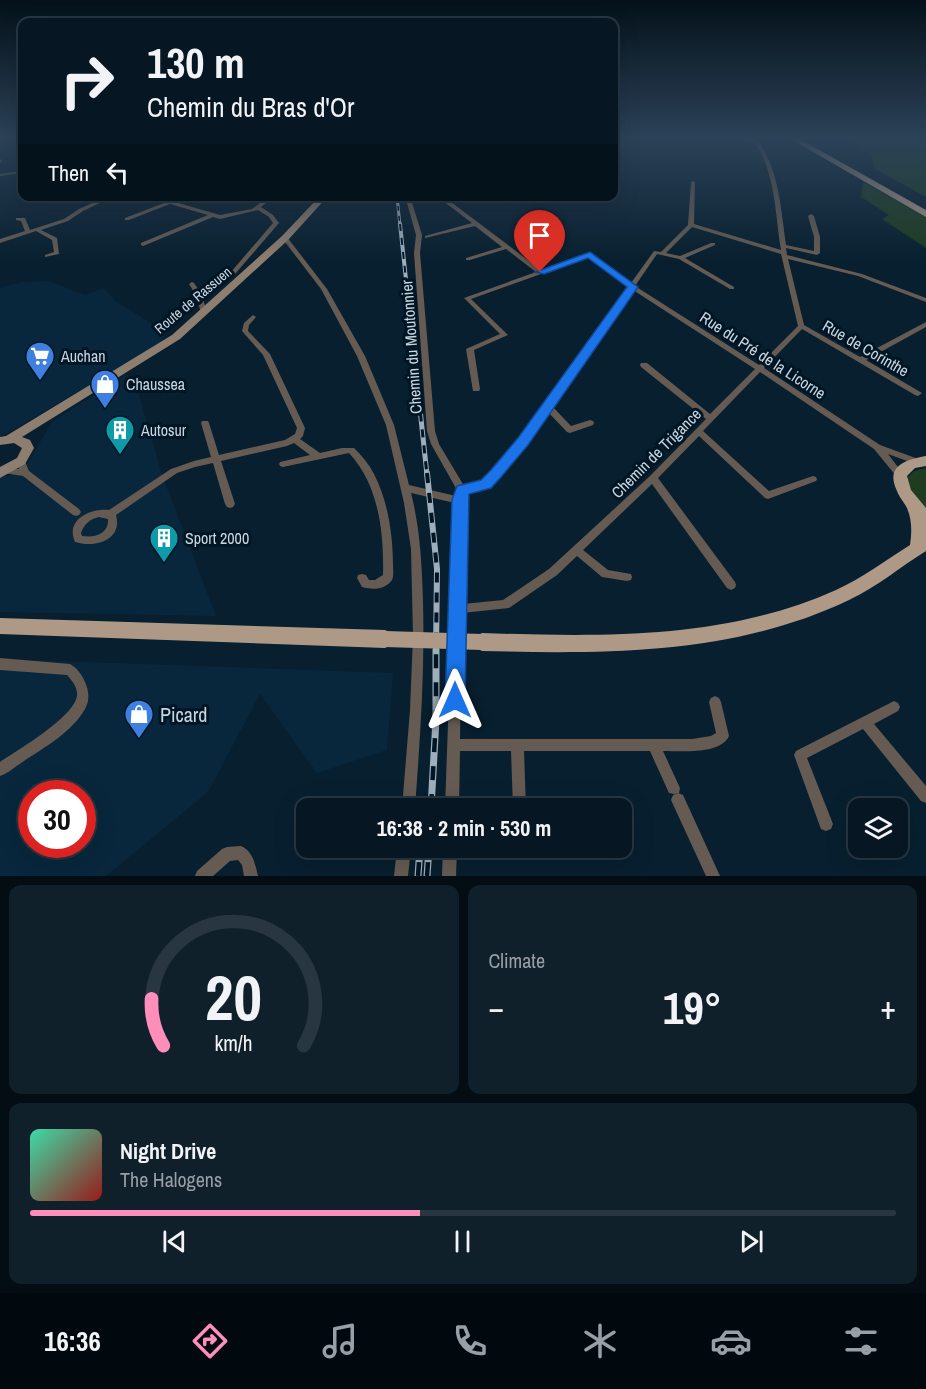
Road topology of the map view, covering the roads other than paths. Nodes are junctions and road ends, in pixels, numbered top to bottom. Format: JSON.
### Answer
{"nodes":[{"id":1,"x":772,"y":179,"type":"edge"},
{"id":2,"x":864,"y":179,"type":"edge"},
{"id":3,"x":693,"y":182,"type":"dead end"},
{"id":4,"x":102,"y":201,"type":"edge"},
{"id":5,"x":164,"y":201,"type":"edge"},
{"id":6,"x":267,"y":201,"type":"edge"},
{"id":7,"x":319,"y":201,"type":"edge"},
{"id":8,"x":409,"y":201,"type":"edge"},
{"id":9,"x":446,"y":201,"type":"edge"},
{"id":10,"x":168,"y":202,"type":"junction"},
{"id":11,"x":259,"y":208,"type":"junction"},
{"id":12,"x":925,"y":213,"type":"edge"},
{"id":13,"x":211,"y":216,"type":"junction"},
{"id":14,"x":811,"y":216,"type":"dead end"},
{"id":15,"x":18,"y":219,"type":"dead end"},
{"id":16,"x":127,"y":219,"type":"dead end"},
{"id":17,"x":476,"y":224,"type":"junction"},
{"id":18,"x":691,"y":225,"type":"junction"},
{"id":19,"x":37,"y":230,"type":"junction"},
{"id":20,"x":28,"y":233,"type":"junction"},
{"id":21,"x":427,"y":237,"type":"dead end"},
{"id":22,"x":285,"y":238,"type":"junction"},
{"id":23,"x":0,"y":241,"type":"edge"},
{"id":24,"x":143,"y":244,"type":"dead end"},
{"id":25,"x":713,"y":244,"type":"dead end"},
{"id":26,"x":783,"y":246,"type":"junction"},
{"id":27,"x":507,"y":248,"type":"junction"},
{"id":28,"x":660,"y":253,"type":"junction"},
{"id":29,"x":784,"y":255,"type":"junction"},
{"id":30,"x":47,"y":256,"type":"dead end"},
{"id":31,"x":681,"y":258,"type":"junction"},
{"id":32,"x":468,"y":259,"type":"dead end"},
{"id":33,"x":540,"y":272,"type":"junction"},
{"id":34,"x":233,"y":273,"type":"dead end"},
{"id":35,"x":192,"y":284,"type":"dead end"},
{"id":36,"x":633,"y":287,"type":"junction"},
{"id":37,"x":732,"y":288,"type":"dead end"},
{"id":38,"x":926,"y":300,"type":"edge"},
{"id":39,"x":204,"y":313,"type":"junction"},
{"id":40,"x":253,"y":316,"type":"dead end"},
{"id":41,"x":926,"y":324,"type":"edge"},
{"id":42,"x":801,"y":326,"type":"junction"},
{"id":43,"x":860,"y":360,"type":"junction"},
{"id":44,"x":644,"y":365,"type":"dead end"},
{"id":45,"x":761,"y":369,"type":"junction"},
{"id":46,"x":476,"y":389,"type":"dead end"},
{"id":47,"x":918,"y":393,"type":"dead end"},
{"id":48,"x":64,"y":407,"type":"junction"},
{"id":49,"x":548,"y":407,"type":"junction"},
{"id":50,"x":711,"y":419,"type":"junction"},
{"id":51,"x":205,"y":423,"type":"dead end"},
{"id":52,"x":590,"y":423,"type":"dead end"},
{"id":53,"x":699,"y":432,"type":"junction"},
{"id":54,"x":294,"y":439,"type":"junction"},
{"id":55,"x":5,"y":440,"type":"edge"},
{"id":56,"x":27,"y":445,"type":"junction"},
{"id":57,"x":877,"y":447,"type":"junction"},
{"id":58,"x":318,"y":456,"type":"junction"},
{"id":59,"x":216,"y":459,"type":"junction"},
{"id":60,"x":922,"y":462,"type":"edge"},
{"id":61,"x":283,"y":464,"type":"dead end"},
{"id":62,"x":23,"y":467,"type":"junction"},
{"id":63,"x":3,"y":472,"type":"edge"},
{"id":64,"x":900,"y":475,"type":"junction"},
{"id":65,"x":653,"y":478,"type":"junction"},
{"id":66,"x":813,"y":479,"type":"dead end"},
{"id":67,"x":405,"y":488,"type":"junction"},
{"id":68,"x":461,"y":495,"type":"junction"},
{"id":69,"x":230,"y":504,"type":"dead end"},
{"id":70,"x":76,"y":512,"type":"junction"},
{"id":71,"x":920,"y":512,"type":"edge"},
{"id":72,"x":110,"y":514,"type":"junction"},
{"id":73,"x":90,"y":516,"type":"junction"},
{"id":74,"x":80,"y":524,"type":"junction"},
{"id":75,"x":921,"y":546,"type":"edge"},
{"id":76,"x":576,"y":550,"type":"junction"},
{"id":77,"x":627,"y":577,"type":"dead end"},
{"id":78,"x":362,"y":578,"type":"dead end"},
{"id":79,"x":731,"y":585,"type":"dead end"},
{"id":80,"x":456,"y":609,"type":"junction"},
{"id":81,"x":0,"y":626,"type":"edge"},
{"id":82,"x":0,"y":664,"type":"edge"},
{"id":83,"x":715,"y":702,"type":"dead end"},
{"id":84,"x":894,"y":707,"type":"dead end"},
{"id":85,"x":865,"y":723,"type":"junction"},
{"id":86,"x":454,"y":745,"type":"junction"},
{"id":87,"x":518,"y":745,"type":"junction"},
{"id":88,"x":654,"y":745,"type":"junction"},
{"id":89,"x":0,"y":770,"type":"edge"},
{"id":90,"x":926,"y":796,"type":"edge"},
{"id":91,"x":409,"y":798,"type":"edge"},
{"id":92,"x":452,"y":798,"type":"edge"},
{"id":93,"x":520,"y":798,"type":"edge"},
{"id":94,"x":826,"y":824,"type":"dead end"},
{"id":95,"x":403,"y":858,"type":"edge"},
{"id":96,"x":450,"y":858,"type":"edge"},
{"id":97,"x":202,"y":876,"type":"edge"},
{"id":98,"x":251,"y":876,"type":"edge"},
{"id":99,"x":401,"y":876,"type":"edge"},
{"id":100,"x":449,"y":876,"type":"edge"},
{"id":101,"x":713,"y":876,"type":"edge"}],
"edges":[{"from":1,"to":26,"type":"street"},
{"from":2,"to":12,"type":"main road"},
{"from":3,"to":18,"type":"street"},
{"from":4,"to":19,"type":"street"},
{"from":5,"to":10,"type":"street"},
{"from":6,"to":11,"type":"street"},
{"from":7,"to":22,"type":"main road","name":"Route de Rassuen"},
{"from":8,"to":68,"type":"street","name":"Chemin du Moutonnier"},
{"from":9,"to":17,"type":"street"},
{"from":10,"to":13,"type":"street"},
{"from":10,"to":16,"type":"street"},
{"from":11,"to":13,"type":"street"},
{"from":11,"to":34,"type":"street"},
{"from":13,"to":24,"type":"street"},
{"from":14,"to":26,"type":"street"},
{"from":15,"to":20,"type":"street"},
{"from":17,"to":21,"type":"street"},
{"from":17,"to":27,"type":"street"},
{"from":18,"to":28,"type":"street"},
{"from":18,"to":29,"type":"street"},
{"from":19,"to":20,"type":"street"},
{"from":19,"to":30,"type":"street"},
{"from":20,"to":23,"type":"street"},
{"from":22,"to":39,"type":"main road","name":"Route de Rassuen"},
{"from":22,"to":67,"type":"street"},
{"from":25,"to":31,"type":"street"},
{"from":26,"to":29,"type":"street"},
{"from":27,"to":32,"type":"street"},
{"from":27,"to":33,"type":"street"},
{"from":28,"to":31,"type":"street"},
{"from":28,"to":36,"type":"street"},
{"from":29,"to":38,"type":"street"},
{"from":29,"to":42,"type":"street"},
{"from":31,"to":37,"type":"street"},
{"from":33,"to":36,"type":"street"},
{"from":33,"to":46,"type":"street"},
{"from":35,"to":39,"type":"street"},
{"from":36,"to":45,"type":"street","name":"Rue du Pré de la Licorne"},
{"from":36,"to":49,"type":"street"},
{"from":39,"to":48,"type":"main road","name":"Route de Rassuen"},
{"from":40,"to":54,"type":"street"},
{"from":41,"to":43,"type":"street"},
{"from":42,"to":43,"type":"street","name":"Rue de Corinthe"},
{"from":42,"to":45,"type":"street","name":"Chemin de Trigance"},
{"from":43,"to":47,"type":"street","name":"Rue de Corinthe"},
{"from":44,"to":50,"type":"street"},
{"from":45,"to":50,"type":"street","name":"Chemin de Trigance"},
{"from":45,"to":57,"type":"street","name":"Rue du Pré de la Licorne"},
{"from":48,"to":55,"type":"main road","name":"Route de Rassuen"},
{"from":48,"to":56,"type":"main road","name":"Route de Rassuen"},
{"from":49,"to":52,"type":"street"},
{"from":49,"to":68,"type":"street"},
{"from":50,"to":53,"type":"street","name":"Chemin de Trigance"},
{"from":51,"to":59,"type":"street"},
{"from":53,"to":65,"type":"street","name":"Chemin de Trigance"},
{"from":53,"to":66,"type":"street"},
{"from":54,"to":58,"type":"street"},
{"from":54,"to":59,"type":"street"},
{"from":55,"to":56,"type":"main road"},
{"from":56,"to":62,"type":"main road"},
{"from":57,"to":60,"type":"street"},
{"from":57,"to":64,"type":"street"},
{"from":58,"to":61,"type":"street"},
{"from":58,"to":78,"type":"street"},
{"from":59,"to":69,"type":"street"},
{"from":59,"to":72,"type":"street"},
{"from":60,"to":64,"type":"main road"},
{"from":62,"to":63,"type":"main road"},
{"from":62,"to":70,"type":"street"},
{"from":64,"to":71,"type":"main road"},
{"from":65,"to":76,"type":"street","name":"Chemin de Trigance"},
{"from":65,"to":79,"type":"street"},
{"from":67,"to":68,"type":"street"},
{"from":67,"to":91,"type":"street"},
{"from":68,"to":80,"type":"street"},
{"from":70,"to":73,"type":"street"},
{"from":70,"to":74,"type":"street"},
{"from":71,"to":75,"type":"main road"},
{"from":72,"to":73,"type":"street"},
{"from":72,"to":74,"type":"street"},
{"from":73,"to":74,"type":"street"},
{"from":75,"to":81,"type":"main road","bridge":true},
{"from":76,"to":77,"type":"street"},
{"from":76,"to":80,"type":"street","name":"Chemin de Trigance"},
{"from":80,"to":86,"type":"street"},
{"from":82,"to":89,"type":"street"},
{"from":83,"to":88,"type":"street"},
{"from":84,"to":85,"type":"street"},
{"from":85,"to":90,"type":"street"},
{"from":85,"to":94,"type":"street"},
{"from":86,"to":87,"type":"street"},
{"from":86,"to":92,"type":"street"},
{"from":87,"to":88,"type":"street"},
{"from":87,"to":93,"type":"street"},
{"from":88,"to":101,"type":"street"},
{"from":95,"to":99,"type":"street"},
{"from":96,"to":100,"type":"street"},
{"from":97,"to":98,"type":"street"}]}
